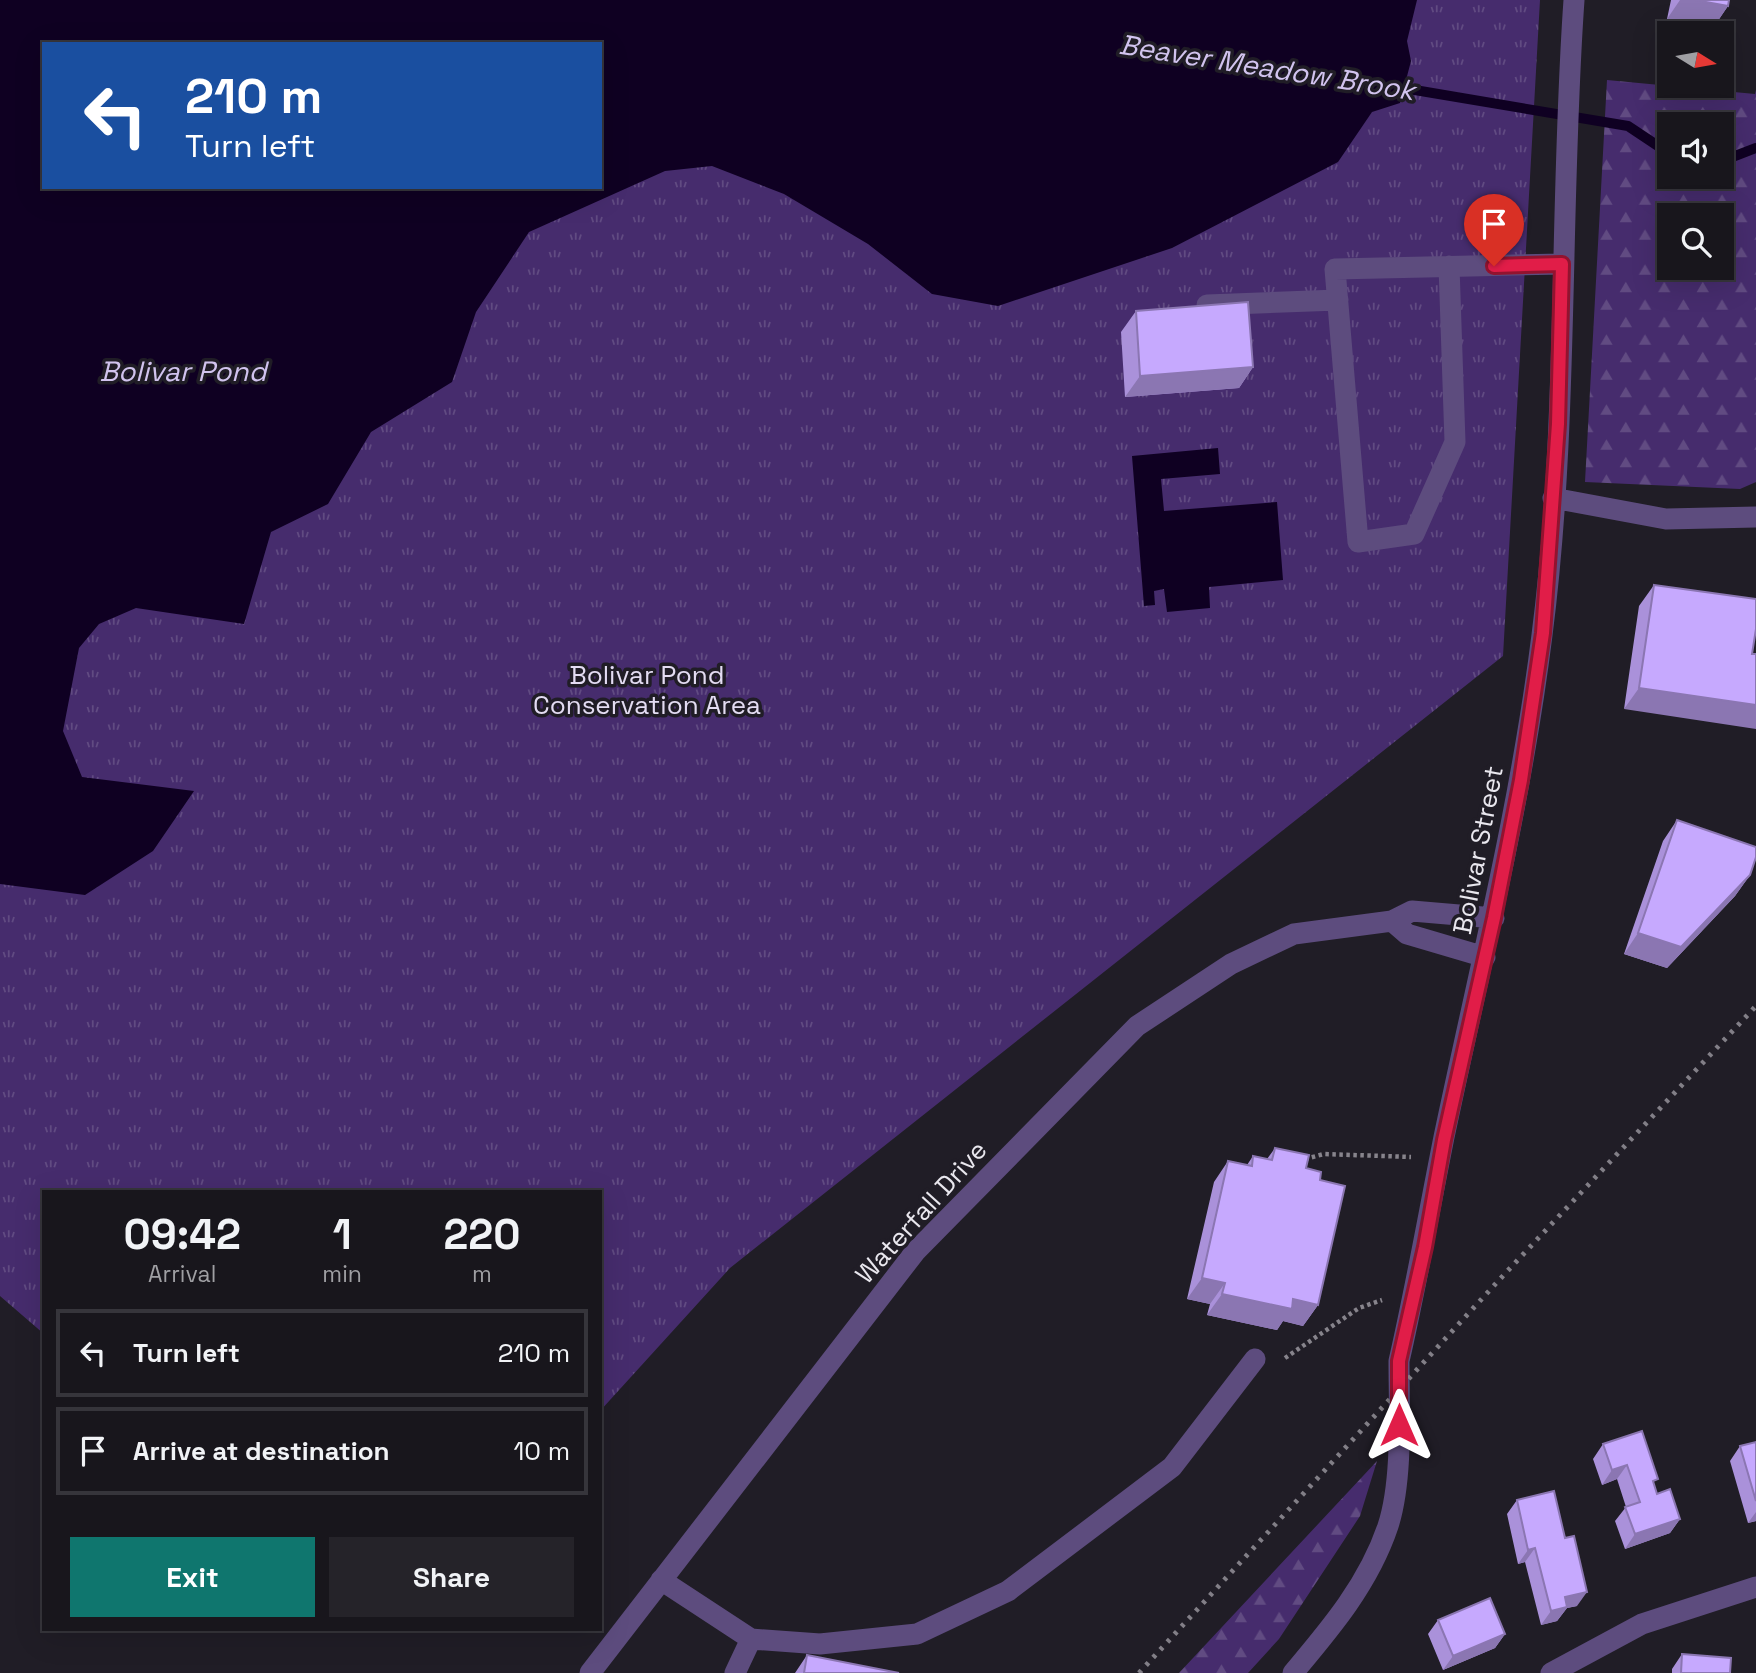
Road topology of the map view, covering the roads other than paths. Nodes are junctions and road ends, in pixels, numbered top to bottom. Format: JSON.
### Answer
{"nodes":[{"id":1,"x":1574,"y":0,"type":"edge"},
{"id":2,"x":1562,"y":264,"type":"junction"},
{"id":3,"x":1449,"y":266,"type":"junction"},
{"id":4,"x":1338,"y":300,"type":"junction"},
{"id":5,"x":1207,"y":305,"type":"edge"},
{"id":6,"x":1553,"y":498,"type":"junction"},
{"id":7,"x":1756,"y":517,"type":"edge"},
{"id":8,"x":1494,"y":918,"type":"junction"},
{"id":9,"x":1392,"y":921,"type":"junction"},
{"id":10,"x":1485,"y":957,"type":"junction"},
{"id":11,"x":1255,"y":1359,"type":"dead end"},
{"id":12,"x":662,"y":1580,"type":"junction"},
{"id":13,"x":1756,"y":1587,"type":"edge"},
{"id":14,"x":751,"y":1639,"type":"junction"},
{"id":15,"x":590,"y":1673,"type":"edge"},
{"id":16,"x":735,"y":1673,"type":"edge"},
{"id":17,"x":1293,"y":1673,"type":"edge"},
{"id":18,"x":1551,"y":1673,"type":"edge"}],
"edges":[{"from":1,"to":2,"type":"street","name":"Bolivar Street"},
{"from":2,"to":3,"type":"street"},
{"from":2,"to":6,"type":"street","name":"Bolivar Street"},
{"from":3,"to":4,"type":"street"},
{"from":3,"to":4,"type":"street"},
{"from":4,"to":5,"type":"street"},
{"from":6,"to":7,"type":"street"},
{"from":6,"to":8,"type":"street","name":"Bolivar Street"},
{"from":8,"to":9,"type":"street","name":"Waterfall Drive"},
{"from":8,"to":10,"type":"street","name":"Bolivar Street"},
{"from":9,"to":10,"type":"street"},
{"from":9,"to":12,"type":"street","name":"Waterfall Drive"},
{"from":10,"to":17,"type":"street","name":"Bolivar Street"},
{"from":11,"to":14,"type":"street"},
{"from":12,"to":14,"type":"street"},
{"from":12,"to":15,"type":"street","name":"Waterfall Drive"},
{"from":13,"to":18,"type":"street"},
{"from":14,"to":16,"type":"street"}]}
